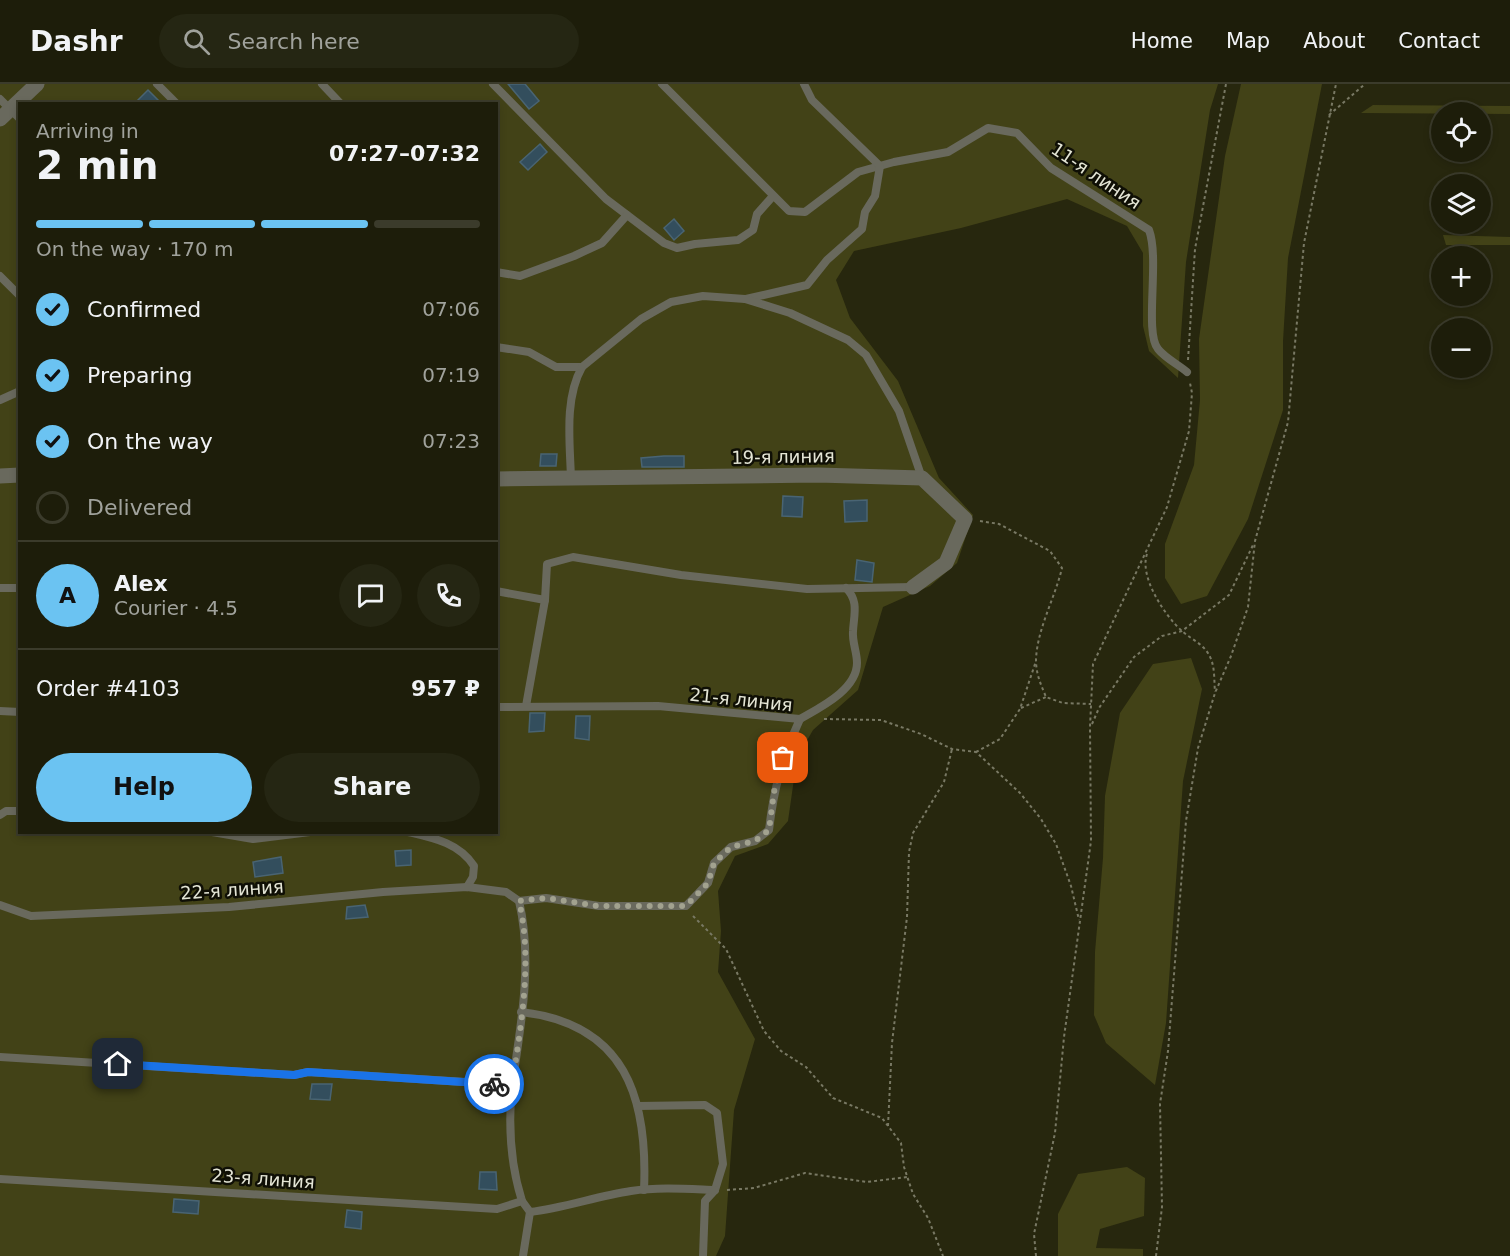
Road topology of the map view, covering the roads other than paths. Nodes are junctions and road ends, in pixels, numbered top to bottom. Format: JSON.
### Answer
{"nodes":[{"id":1,"x":37,"y":84,"type":"edge"},
{"id":2,"x":157,"y":84,"type":"edge"},
{"id":3,"x":322,"y":84,"type":"edge"},
{"id":4,"x":493,"y":84,"type":"edge"},
{"id":5,"x":662,"y":84,"type":"edge"},
{"id":6,"x":804,"y":84,"type":"edge"},
{"id":7,"x":175,"y":102,"type":"edge"},
{"id":8,"x":339,"y":102,"type":"edge"},
{"id":9,"x":7,"y":111,"type":"edge"},
{"id":10,"x":880,"y":166,"type":"junction"},
{"id":11,"x":773,"y":196,"type":"junction"},
{"id":12,"x":627,"y":215,"type":"junction"},
{"id":13,"x":498,"y":272,"type":"edge"},
{"id":14,"x":0,"y":276,"type":"edge"},
{"id":15,"x":18,"y":294,"type":"edge"},
{"id":16,"x":745,"y":299,"type":"junction"},
{"id":17,"x":498,"y":347,"type":"edge"},
{"id":18,"x":582,"y":368,"type":"junction"},
{"id":19,"x":1187,"y":372,"type":"road end"},
{"id":20,"x":18,"y":392,"type":"edge"},
{"id":21,"x":0,"y":400,"type":"edge"},
{"id":22,"x":18,"y":475,"type":"edge"},
{"id":23,"x":0,"y":476,"type":"edge"},
{"id":24,"x":922,"y":478,"type":"junction"},
{"id":25,"x":498,"y":479,"type":"edge"},
{"id":26,"x":571,"y":479,"type":"junction"},
{"id":27,"x":913,"y":587,"type":"joint"},
{"id":28,"x":0,"y":588,"type":"edge"},
{"id":29,"x":18,"y":588,"type":"edge"},
{"id":30,"x":846,"y":588,"type":"junction"},
{"id":31,"x":498,"y":591,"type":"edge"},
{"id":32,"x":544,"y":600,"type":"junction"},
{"id":33,"x":526,"y":706,"type":"junction"},
{"id":34,"x":498,"y":707,"type":"edge"},
{"id":35,"x":0,"y":711,"type":"edge"},
{"id":36,"x":18,"y":712,"type":"edge"},
{"id":37,"x":800,"y":719,"type":"junction"},
{"id":38,"x":18,"y":811,"type":"edge"},
{"id":39,"x":0,"y":815,"type":"edge"},
{"id":40,"x":224,"y":834,"type":"edge"},
{"id":41,"x":294,"y":834,"type":"edge"},
{"id":42,"x":415,"y":834,"type":"edge"},
{"id":43,"x":467,"y":887,"type":"junction"},
{"id":44,"x":519,"y":901,"type":"junction"},
{"id":45,"x":0,"y":905,"type":"edge"},
{"id":46,"x":521,"y":1012,"type":"junction"},
{"id":47,"x":0,"y":1058,"type":"edge"},
{"id":48,"x":512,"y":1085,"type":"junction"},
{"id":49,"x":638,"y":1106,"type":"junction"},
{"id":50,"x":0,"y":1179,"type":"edge"},
{"id":51,"x":644,"y":1190,"type":"junction"},
{"id":52,"x":715,"y":1190,"type":"junction"},
{"id":53,"x":522,"y":1201,"type":"junction"},
{"id":54,"x":530,"y":1212,"type":"junction"},
{"id":55,"x":523,"y":1256,"type":"edge"},
{"id":56,"x":703,"y":1256,"type":"edge"}],
"edges":[{"from":1,"to":9,"type":"street"},
{"from":2,"to":7,"type":"lane"},
{"from":3,"to":8,"type":"lane"},
{"from":4,"to":12,"type":"lane"},
{"from":5,"to":11,"type":"lane","name":"11-я линия"},
{"from":6,"to":10,"type":"lane"},
{"from":10,"to":11,"type":"lane","name":"11-я линия"},
{"from":10,"to":16,"type":"lane"},
{"from":10,"to":19,"type":"lane","name":"11-я линия"},
{"from":11,"to":12,"type":"lane"},
{"from":12,"to":13,"type":"lane"},
{"from":14,"to":15,"type":"lane"},
{"from":16,"to":18,"type":"lane"},
{"from":16,"to":24,"type":"lane"},
{"from":17,"to":18,"type":"lane"},
{"from":18,"to":26,"type":"lane"},
{"from":20,"to":21,"type":"lane"},
{"from":22,"to":23,"type":"street"},
{"from":24,"to":26,"type":"street","name":"19-я линия"},
{"from":24,"to":27,"type":"street"},
{"from":25,"to":26,"type":"street","name":"19-я линия"},
{"from":27,"to":30,"type":"lane"},
{"from":28,"to":29,"type":"lane"},
{"from":30,"to":32,"type":"lane"},
{"from":30,"to":37,"type":"lane"},
{"from":31,"to":32,"type":"lane"},
{"from":32,"to":33,"type":"lane"},
{"from":33,"to":34,"type":"lane","name":"21-я линия"},
{"from":33,"to":37,"type":"lane","name":"21-я линия"},
{"from":35,"to":36,"type":"lane"},
{"from":37,"to":44,"type":"lane","name":"21-я линия"},
{"from":38,"to":39,"type":"lane"},
{"from":40,"to":41,"type":"lane"},
{"from":42,"to":43,"type":"lane"},
{"from":43,"to":44,"type":"lane","name":"22-я линия"},
{"from":43,"to":45,"type":"lane","name":"22-я линия"},
{"from":44,"to":46,"type":"lane"},
{"from":46,"to":48,"type":"lane"},
{"from":46,"to":49,"type":"lane"},
{"from":47,"to":48,"type":"lane"},
{"from":48,"to":53,"type":"lane"},
{"from":49,"to":51,"type":"lane"},
{"from":49,"to":52,"type":"lane"},
{"from":50,"to":53,"type":"lane","name":"23-я линия"},
{"from":51,"to":52,"type":"lane"},
{"from":51,"to":54,"type":"lane"},
{"from":52,"to":56,"type":"lane"},
{"from":53,"to":54,"type":"lane"},
{"from":54,"to":55,"type":"lane"}]}
